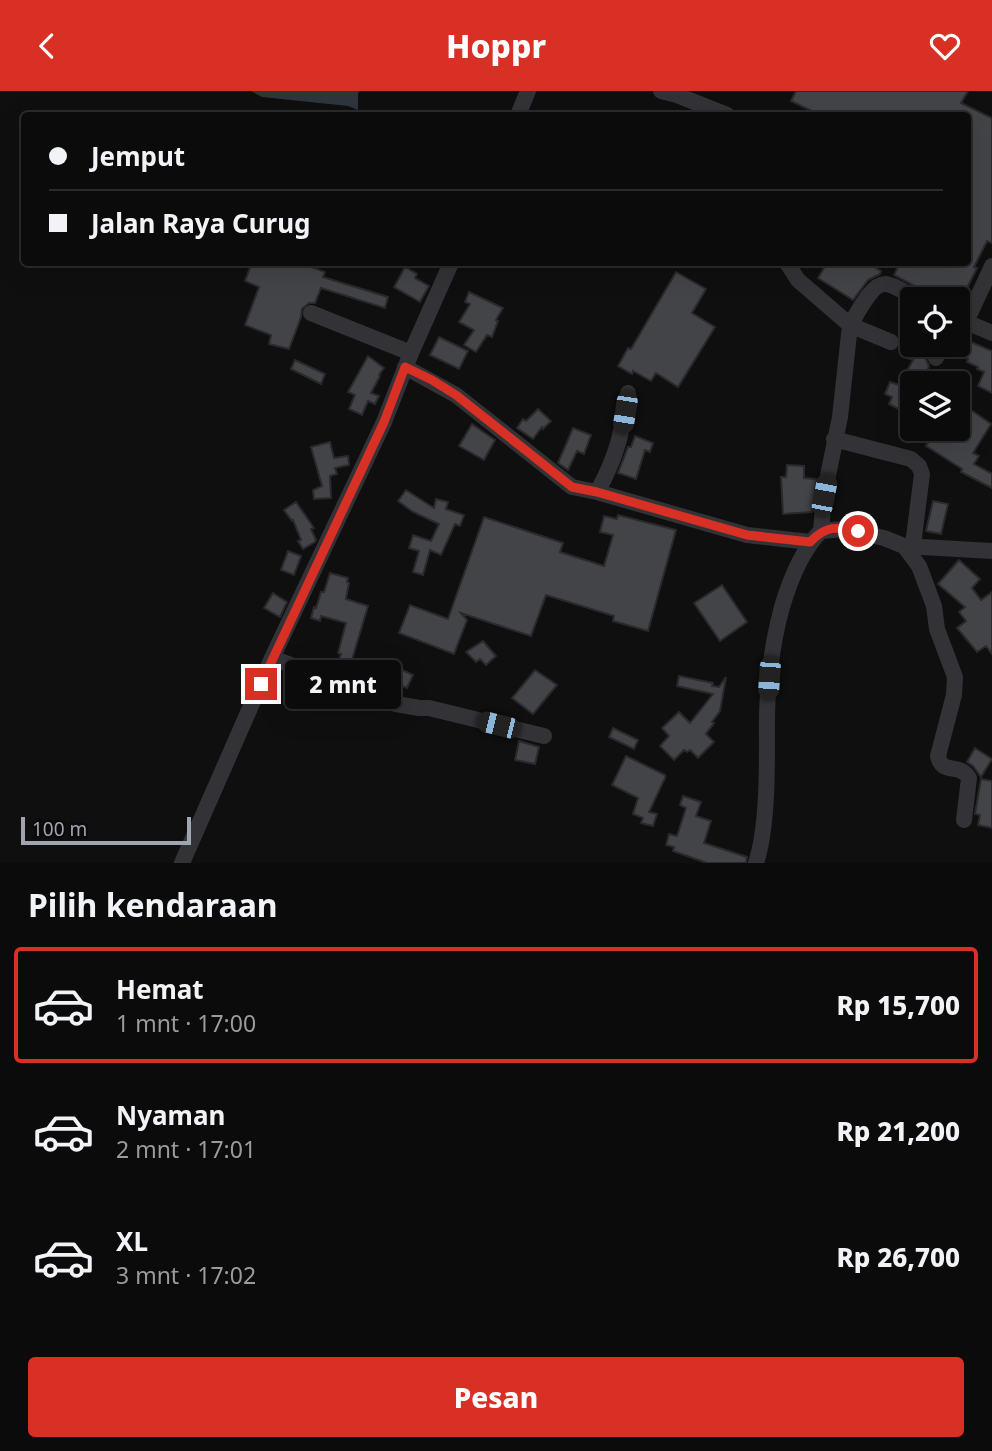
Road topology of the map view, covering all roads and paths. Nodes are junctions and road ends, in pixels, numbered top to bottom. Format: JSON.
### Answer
{"nodes":[{"id":1,"x":528,"y":91,"type":"edge"},
{"id":2,"x":661,"y":91,"type":"edge"},
{"id":3,"x":519,"y":112,"type":"edge"},
{"id":4,"x":720,"y":112,"type":"edge"},
{"id":5,"x":451,"y":266,"type":"edge"},
{"id":6,"x":789,"y":266,"type":"edge"},
{"id":7,"x":992,"y":266,"type":"edge"},
{"id":8,"x":900,"y":290,"type":"edge"},
{"id":9,"x":970,"y":306,"type":"edge"},
{"id":10,"x":312,"y":313,"type":"dead end"},
{"id":11,"x":970,"y":323,"type":"edge"},
{"id":12,"x":850,"y":325,"type":"junction"},
{"id":13,"x":992,"y":333,"type":"edge"},
{"id":14,"x":891,"y":342,"type":"dead end"},
{"id":15,"x":408,"y":360,"type":"junction"},
{"id":16,"x":628,"y":393,"type":"dead end"},
{"id":17,"x":834,"y":439,"type":"junction"},
{"id":18,"x":597,"y":492,"type":"junction"},
{"id":19,"x":816,"y":536,"type":"junction"},
{"id":20,"x":908,"y":546,"type":"junction"},
{"id":21,"x":992,"y":551,"type":"edge"},
{"id":22,"x":272,"y":658,"type":"junction"},
{"id":23,"x":544,"y":736,"type":"dead end"},
{"id":24,"x":964,"y":820,"type":"dead end"},
{"id":25,"x":182,"y":863,"type":"edge"},
{"id":26,"x":756,"y":863,"type":"edge"}],
"edges":[{"from":1,"to":3,"type":"street"},
{"from":2,"to":4,"type":"street"},
{"from":5,"to":15,"type":"street"},
{"from":6,"to":12,"type":"street"},
{"from":7,"to":9,"type":"street"},
{"from":8,"to":12,"type":"street"},
{"from":10,"to":15,"type":"street"},
{"from":11,"to":13,"type":"street"},
{"from":12,"to":14,"type":"street"},
{"from":12,"to":17,"type":"street"},
{"from":15,"to":18,"type":"street"},
{"from":15,"to":22,"type":"street"},
{"from":16,"to":18,"type":"street"},
{"from":17,"to":19,"type":"street"},
{"from":17,"to":20,"type":"street"},
{"from":18,"to":19,"type":"street"},
{"from":19,"to":20,"type":"street"},
{"from":19,"to":26,"type":"street"},
{"from":20,"to":21,"type":"street"},
{"from":20,"to":24,"type":"street"},
{"from":22,"to":23,"type":"street"},
{"from":22,"to":25,"type":"street"}]}
